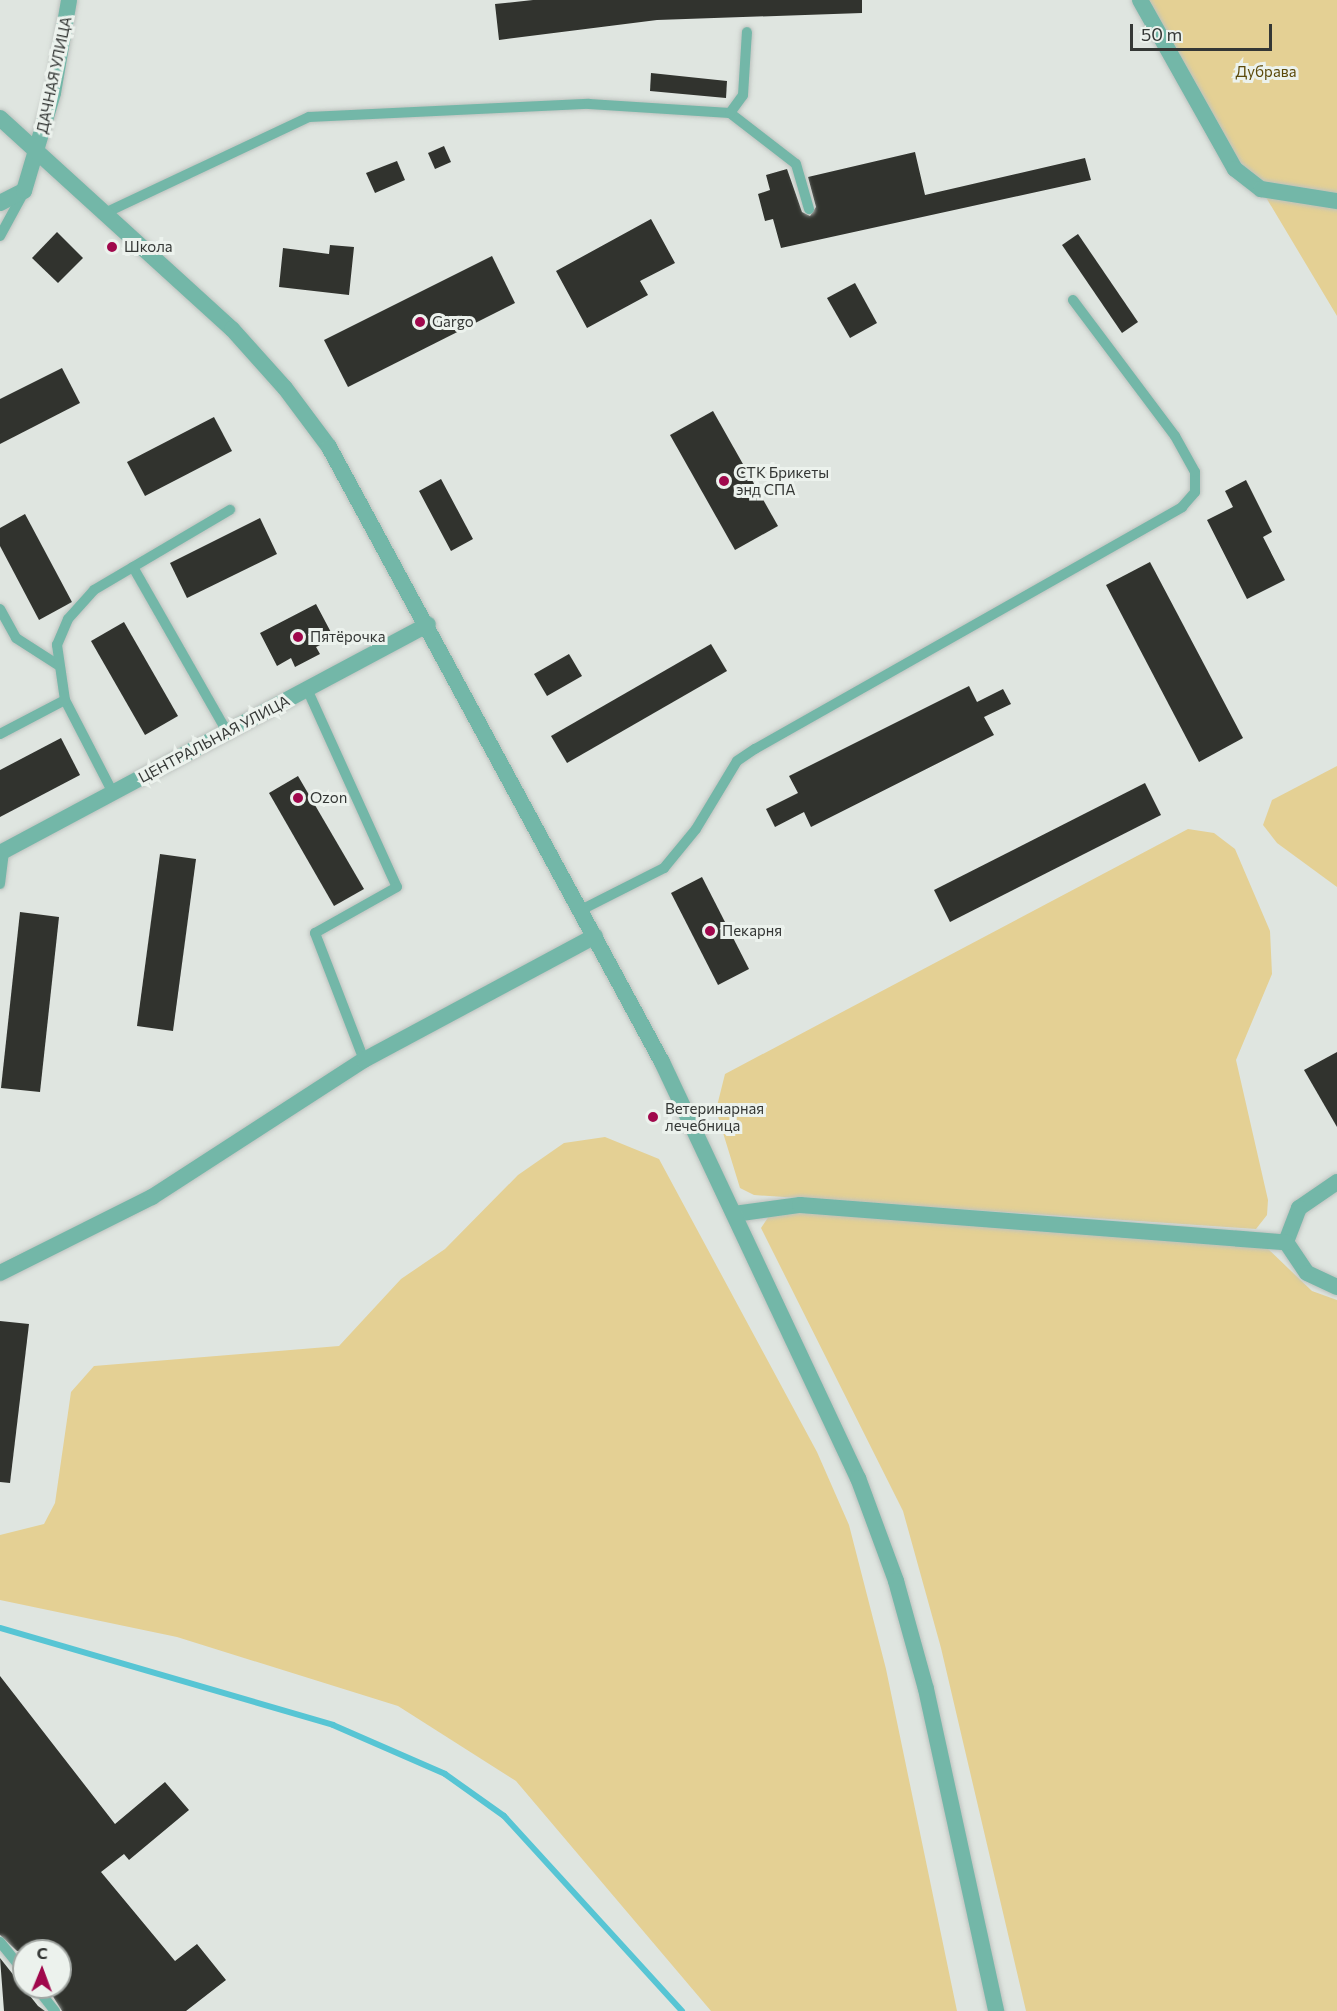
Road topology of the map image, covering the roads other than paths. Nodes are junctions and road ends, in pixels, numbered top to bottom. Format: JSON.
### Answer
{"nodes":[{"id":1,"x":69,"y":0,"type":"edge"},
{"id":2,"x":1140,"y":0,"type":"edge"},
{"id":3,"x":747,"y":32,"type":"dead end"},
{"id":4,"x":730,"y":113,"type":"junction"},
{"id":5,"x":0,"y":118,"type":"edge"},
{"id":6,"x":38,"y":151,"type":"junction"},
{"id":7,"x":24,"y":192,"type":"junction"},
{"id":8,"x":1337,"y":201,"type":"edge"},
{"id":9,"x":0,"y":203,"type":"edge"},
{"id":10,"x":809,"y":209,"type":"dead end"},
{"id":11,"x":105,"y":213,"type":"junction"},
{"id":12,"x":0,"y":236,"type":"edge"},
{"id":13,"x":1073,"y":300,"type":"dead end"},
{"id":14,"x":231,"y":510,"type":"dead end"},
{"id":15,"x":133,"y":567,"type":"junction"},
{"id":16,"x":0,"y":609,"type":"edge"},
{"id":17,"x":428,"y":624,"type":"junction"},
{"id":18,"x":58,"y":665,"type":"junction"},
{"id":19,"x":307,"y":689,"type":"junction"},
{"id":20,"x":65,"y":700,"type":"junction"},
{"id":21,"x":227,"y":732,"type":"junction"},
{"id":22,"x":0,"y":734,"type":"edge"},
{"id":23,"x":113,"y":793,"type":"junction"},
{"id":24,"x":2,"y":852,"type":"edge"},
{"id":25,"x":0,"y":884,"type":"edge"},
{"id":26,"x":581,"y":910,"type":"junction"},
{"id":27,"x":595,"y":936,"type":"junction"},
{"id":28,"x":364,"y":1060,"type":"junction"},
{"id":29,"x":1337,"y":1182,"type":"edge"},
{"id":30,"x":734,"y":1214,"type":"junction"},
{"id":31,"x":1286,"y":1242,"type":"junction"},
{"id":32,"x":0,"y":1273,"type":"edge"},
{"id":33,"x":1337,"y":1287,"type":"edge"},
{"id":34,"x":0,"y":1942,"type":"edge"},
{"id":35,"x":12,"y":1957,"type":"edge"},
{"id":36,"x":46,"y":1999,"type":"edge"},
{"id":37,"x":55,"y":2011,"type":"edge"},
{"id":38,"x":996,"y":2011,"type":"edge"}],
"edges":[{"from":1,"to":6,"type":"street","name":"ДАЧНАЯ УЛИЦА"},
{"from":2,"to":8,"type":"street"},
{"from":3,"to":4,"type":"lane"},
{"from":4,"to":10,"type":"lane"},
{"from":4,"to":11,"type":"lane"},
{"from":5,"to":6,"type":"street"},
{"from":6,"to":7,"type":"street"},
{"from":6,"to":11,"type":"street"},
{"from":7,"to":9,"type":"street"},
{"from":7,"to":12,"type":"lane"},
{"from":11,"to":17,"type":"street"},
{"from":13,"to":26,"type":"lane"},
{"from":14,"to":15,"type":"lane"},
{"from":15,"to":18,"type":"lane"},
{"from":15,"to":21,"type":"lane"},
{"from":16,"to":18,"type":"lane"},
{"from":17,"to":19,"type":"street","name":"ЦЕНТРАЛЬНАЯ УЛИЦА"},
{"from":17,"to":26,"type":"street"},
{"from":18,"to":20,"type":"lane"},
{"from":19,"to":21,"type":"street","name":"ЦЕНТРАЛЬНАЯ УЛИЦА"},
{"from":19,"to":28,"type":"lane"},
{"from":20,"to":22,"type":"lane"},
{"from":20,"to":23,"type":"lane"},
{"from":21,"to":23,"type":"street","name":"ЦЕНТРАЛЬНАЯ УЛИЦА"},
{"from":23,"to":24,"type":"street","name":"ЦЕНТРАЛЬНАЯ УЛИЦА"},
{"from":24,"to":25,"type":"lane"},
{"from":26,"to":27,"type":"street"},
{"from":27,"to":28,"type":"street"},
{"from":27,"to":30,"type":"street"},
{"from":28,"to":32,"type":"street"},
{"from":29,"to":31,"type":"street"},
{"from":30,"to":31,"type":"street"},
{"from":30,"to":38,"type":"street"},
{"from":31,"to":33,"type":"street"},
{"from":34,"to":35,"type":"lane"},
{"from":36,"to":37,"type":"lane"}]}
